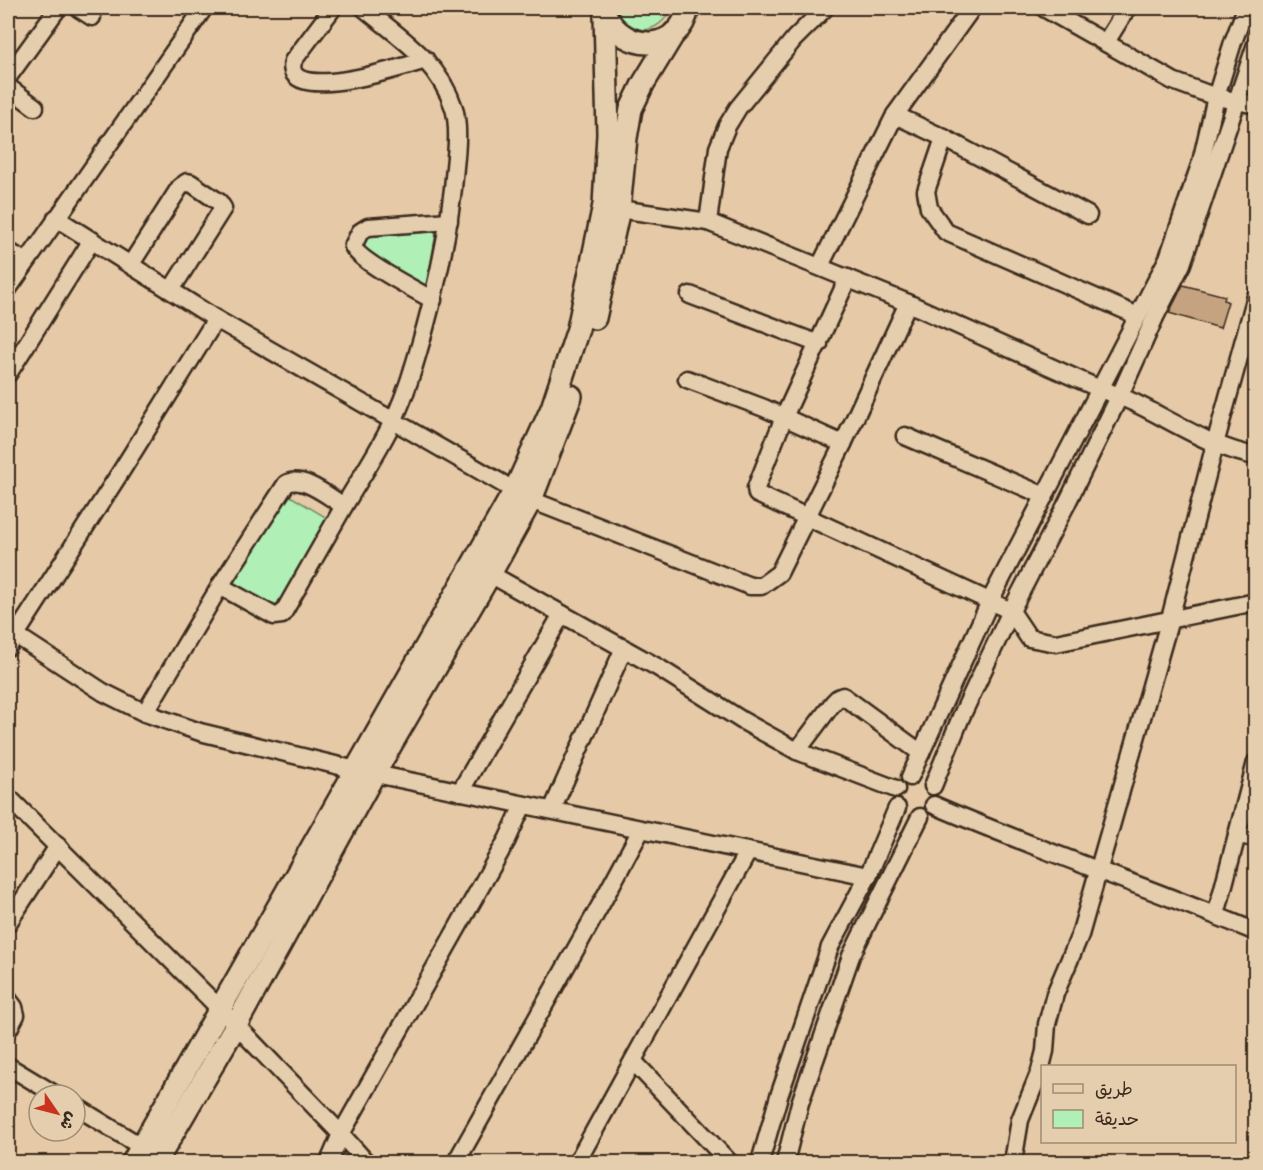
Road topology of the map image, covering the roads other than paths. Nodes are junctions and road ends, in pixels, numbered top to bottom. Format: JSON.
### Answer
{"nodes":[{"id":1,"x":58,"y":8,"type":"edge"},
{"id":2,"x":78,"y":8,"type":"edge"},
{"id":3,"x":204,"y":8,"type":"edge"},
{"id":4,"x":333,"y":8,"type":"edge"},
{"id":5,"x":364,"y":8,"type":"edge"},
{"id":6,"x":825,"y":8,"type":"edge"},
{"id":7,"x":972,"y":8,"type":"edge"},
{"id":8,"x":1044,"y":8,"type":"edge"},
{"id":9,"x":1127,"y":8,"type":"edge"},
{"id":10,"x":1246,"y":8,"type":"edge"},
{"id":11,"x":690,"y":10,"type":"edge"},
{"id":12,"x":604,"y":11,"type":"edge"},
{"id":13,"x":92,"y":17,"type":"dead end"},
{"id":14,"x":674,"y":33,"type":"junction"},
{"id":15,"x":1106,"y":42,"type":"junction"},
{"id":16,"x":1256,"y":44,"type":"edge"},
{"id":17,"x":426,"y":60,"type":"junction"},
{"id":18,"x":8,"y":77,"type":"edge"},
{"id":19,"x":8,"y":87,"type":"edge"},
{"id":20,"x":1216,"y":97,"type":"junction"},
{"id":21,"x":1237,"y":100,"type":"junction"},
{"id":22,"x":1256,"y":105,"type":"edge"},
{"id":23,"x":35,"y":106,"type":"dead end"},
{"id":24,"x":896,"y":115,"type":"junction"},
{"id":25,"x":944,"y":138,"type":"junction"},
{"id":26,"x":612,"y":207,"type":"junction"},
{"id":27,"x":1088,"y":215,"type":"dead end"},
{"id":28,"x":56,"y":218,"type":"junction"},
{"id":29,"x":449,"y":221,"type":"junction"},
{"id":30,"x":708,"y":222,"type":"junction"},
{"id":31,"x":92,"y":240,"type":"junction"},
{"id":32,"x":8,"y":251,"type":"edge"},
{"id":33,"x":26,"y":262,"type":"junction"},
{"id":34,"x":131,"y":264,"type":"junction"},
{"id":35,"x":820,"y":266,"type":"junction"},
{"id":36,"x":848,"y":278,"type":"junction"},
{"id":37,"x":8,"y":289,"type":"edge"},
{"id":38,"x":171,"y":290,"type":"junction"},
{"id":39,"x":690,"y":295,"type":"dead end"},
{"id":40,"x":1256,"y":296,"type":"edge"},
{"id":41,"x":433,"y":300,"type":"junction"},
{"id":42,"x":908,"y":303,"type":"junction"},
{"id":43,"x":1138,"y":316,"type":"junction"},
{"id":44,"x":216,"y":319,"type":"junction"},
{"id":45,"x":819,"y":345,"type":"junction"},
{"id":46,"x":8,"y":374,"type":"edge"},
{"id":47,"x":687,"y":379,"type":"dead end"},
{"id":48,"x":1100,"y":389,"type":"junction"},
{"id":49,"x":1120,"y":395,"type":"junction"},
{"id":50,"x":784,"y":417,"type":"junction"},
{"id":51,"x":394,"y":420,"type":"junction"},
{"id":52,"x":905,"y":436,"type":"dead end"},
{"id":53,"x":843,"y":444,"type":"junction"},
{"id":54,"x":1215,"y":444,"type":"junction"},
{"id":55,"x":1256,"y":456,"type":"edge"},
{"id":56,"x":523,"y":495,"type":"junction"},
{"id":57,"x":1044,"y":496,"type":"junction"},
{"id":58,"x":344,"y":506,"type":"junction"},
{"id":59,"x":807,"y":516,"type":"junction"},
{"id":60,"x":490,"y":574,"type":"junction"},
{"id":61,"x":220,"y":586,"type":"junction"},
{"id":62,"x":990,"y":601,"type":"junction"},
{"id":63,"x":1256,"y":602,"type":"edge"},
{"id":64,"x":1011,"y":611,"type":"junction"},
{"id":65,"x":562,"y":614,"type":"junction"},
{"id":66,"x":1170,"y":619,"type":"junction"},
{"id":67,"x":10,"y":637,"type":"edge"},
{"id":68,"x":624,"y":648,"type":"junction"},
{"id":69,"x":146,"y":713,"type":"junction"},
{"id":70,"x":797,"y":751,"type":"junction"},
{"id":71,"x":921,"y":753,"type":"junction"},
{"id":72,"x":1256,"y":762,"type":"edge"},
{"id":73,"x":365,"y":772,"type":"junction"},
{"id":74,"x":910,"y":777,"type":"junction"},
{"id":75,"x":933,"y":786,"type":"junction"},
{"id":76,"x":896,"y":789,"type":"junction"},
{"id":77,"x":460,"y":792,"type":"junction"},
{"id":78,"x":8,"y":797,"type":"edge"},
{"id":79,"x":524,"y":805,"type":"junction"},
{"id":80,"x":934,"y":805,"type":"junction"},
{"id":81,"x":897,"y":808,"type":"junction"},
{"id":82,"x":552,"y":810,"type":"junction"},
{"id":83,"x":920,"y":817,"type":"junction"},
{"id":84,"x":640,"y":830,"type":"junction"},
{"id":85,"x":1237,"y":835,"type":"junction"},
{"id":86,"x":1256,"y":838,"type":"edge"},
{"id":87,"x":58,"y":846,"type":"junction"},
{"id":88,"x":748,"y":852,"type":"junction"},
{"id":89,"x":1099,"y":870,"type":"junction"},
{"id":90,"x":867,"y":876,"type":"junction"},
{"id":91,"x":1216,"y":915,"type":"junction"},
{"id":92,"x":8,"y":923,"type":"edge"},
{"id":93,"x":1256,"y":932,"type":"edge"},
{"id":94,"x":8,"y":999,"type":"edge"},
{"id":95,"x":228,"y":1018,"type":"junction"},
{"id":96,"x":8,"y":1030,"type":"edge"},
{"id":97,"x":634,"y":1062,"type":"junction"},
{"id":98,"x":1042,"y":1065,"type":"edge"},
{"id":99,"x":8,"y":1066,"type":"edge"},
{"id":100,"x":1041,"y":1067,"type":"edge"},
{"id":101,"x":36,"y":1083,"type":"edge"},
{"id":102,"x":87,"y":1115,"type":"edge"},
{"id":103,"x":342,"y":1134,"type":"junction"},
{"id":104,"x":137,"y":1155,"type":"edge"},
{"id":105,"x":156,"y":1162,"type":"edge"},
{"id":106,"x":329,"y":1162,"type":"edge"},
{"id":107,"x":366,"y":1162,"type":"edge"},
{"id":108,"x":456,"y":1162,"type":"edge"},
{"id":109,"x":577,"y":1162,"type":"edge"},
{"id":110,"x":729,"y":1162,"type":"edge"},
{"id":111,"x":760,"y":1162,"type":"edge"},
{"id":112,"x":785,"y":1162,"type":"edge"},
{"id":113,"x":1013,"y":1162,"type":"edge"}],
"edges":[{"from":1,"to":18,"type":"street"},
{"from":2,"to":13,"type":"street"},
{"from":3,"to":28,"type":"street"},
{"from":4,"to":17,"type":"street"},
{"from":5,"to":17,"type":"street"},
{"from":6,"to":30,"type":"street"},
{"from":7,"to":24,"type":"street"},
{"from":8,"to":15,"type":"street"},
{"from":9,"to":15,"type":"street"},
{"from":10,"to":20,"type":"street"},
{"from":11,"to":14,"type":"street"},
{"from":12,"to":14,"type":"street"},
{"from":12,"to":26,"type":"street"},
{"from":14,"to":26,"type":"street"},
{"from":15,"to":20,"type":"street"},
{"from":16,"to":21,"type":"street"},
{"from":17,"to":29,"type":"street"},
{"from":19,"to":23,"type":"street"},
{"from":20,"to":21,"type":"street"},
{"from":20,"to":43,"type":"street"},
{"from":21,"to":22,"type":"street"},
{"from":21,"to":49,"type":"street"},
{"from":24,"to":25,"type":"street"},
{"from":24,"to":35,"type":"street"},
{"from":25,"to":27,"type":"street"},
{"from":25,"to":43,"type":"street"},
{"from":26,"to":30,"type":"street"},
{"from":26,"to":56,"type":"street"},
{"from":28,"to":31,"type":"street"},
{"from":28,"to":33,"type":"street"},
{"from":29,"to":41,"type":"street"},
{"from":29,"to":41,"type":"street"},
{"from":30,"to":35,"type":"street"},
{"from":31,"to":34,"type":"street"},
{"from":31,"to":46,"type":"street"},
{"from":32,"to":33,"type":"street"},
{"from":33,"to":37,"type":"street"},
{"from":34,"to":38,"type":"street"},
{"from":34,"to":38,"type":"street"},
{"from":35,"to":36,"type":"street"},
{"from":36,"to":42,"type":"street"},
{"from":36,"to":45,"type":"street"},
{"from":38,"to":44,"type":"street"},
{"from":39,"to":45,"type":"street"},
{"from":40,"to":54,"type":"street"},
{"from":41,"to":51,"type":"street"},
{"from":42,"to":48,"type":"street"},
{"from":42,"to":53,"type":"street"},
{"from":43,"to":48,"type":"street"},
{"from":44,"to":51,"type":"street"},
{"from":44,"to":67,"type":"street"},
{"from":45,"to":50,"type":"street"},
{"from":47,"to":50,"type":"street"},
{"from":48,"to":49,"type":"street"},
{"from":48,"to":57,"type":"street"},
{"from":49,"to":54,"type":"street"},
{"from":49,"to":64,"type":"street"},
{"from":50,"to":53,"type":"street"},
{"from":50,"to":59,"type":"street"},
{"from":51,"to":56,"type":"street"},
{"from":51,"to":58,"type":"street"},
{"from":52,"to":57,"type":"street"},
{"from":53,"to":59,"type":"street"},
{"from":54,"to":55,"type":"street"},
{"from":54,"to":66,"type":"street"},
{"from":56,"to":59,"type":"street"},
{"from":56,"to":60,"type":"street"},
{"from":56,"to":73,"type":"street"},
{"from":57,"to":62,"type":"street"},
{"from":58,"to":61,"type":"street"},
{"from":58,"to":61,"type":"street"},
{"from":59,"to":62,"type":"street"},
{"from":60,"to":65,"type":"street"},
{"from":60,"to":73,"type":"street"},
{"from":61,"to":69,"type":"street"},
{"from":62,"to":64,"type":"street"},
{"from":62,"to":71,"type":"street"},
{"from":63,"to":66,"type":"street"},
{"from":64,"to":66,"type":"street"},
{"from":64,"to":75,"type":"street"},
{"from":65,"to":68,"type":"street"},
{"from":65,"to":77,"type":"street"},
{"from":66,"to":89,"type":"street"},
{"from":67,"to":69,"type":"street"},
{"from":68,"to":70,"type":"street"},
{"from":68,"to":82,"type":"street"},
{"from":69,"to":73,"type":"street"},
{"from":70,"to":71,"type":"street"},
{"from":70,"to":76,"type":"street"},
{"from":71,"to":74,"type":"street"},
{"from":72,"to":85,"type":"street"},
{"from":73,"to":77,"type":"street"},
{"from":73,"to":95,"type":"street"},
{"from":74,"to":75,"type":"street"},
{"from":74,"to":76,"type":"street"},
{"from":75,"to":80,"type":"street"},
{"from":76,"to":81,"type":"street"},
{"from":77,"to":79,"type":"street"},
{"from":78,"to":87,"type":"street"},
{"from":79,"to":82,"type":"street"},
{"from":79,"to":103,"type":"street"},
{"from":80,"to":83,"type":"street"},
{"from":80,"to":89,"type":"street"},
{"from":81,"to":83,"type":"street"},
{"from":81,"to":90,"type":"street"},
{"from":82,"to":84,"type":"street"},
{"from":83,"to":112,"type":"street"},
{"from":84,"to":88,"type":"street"},
{"from":84,"to":108,"type":"street"},
{"from":85,"to":86,"type":"street"},
{"from":85,"to":91,"type":"street"},
{"from":87,"to":92,"type":"street"},
{"from":87,"to":95,"type":"street"},
{"from":88,"to":90,"type":"street"},
{"from":88,"to":97,"type":"street"},
{"from":89,"to":91,"type":"street"},
{"from":89,"to":98,"type":"street"},
{"from":90,"to":111,"type":"street"},
{"from":91,"to":93,"type":"street"},
{"from":94,"to":96,"type":"street"},
{"from":95,"to":103,"type":"street"},
{"from":95,"to":104,"type":"street"},
{"from":95,"to":105,"type":"street"},
{"from":97,"to":109,"type":"street"},
{"from":97,"to":110,"type":"street"},
{"from":99,"to":101,"type":"street"},
{"from":100,"to":113,"type":"street"},
{"from":102,"to":104,"type":"street"},
{"from":103,"to":106,"type":"street"},
{"from":103,"to":107,"type":"street"}]}
